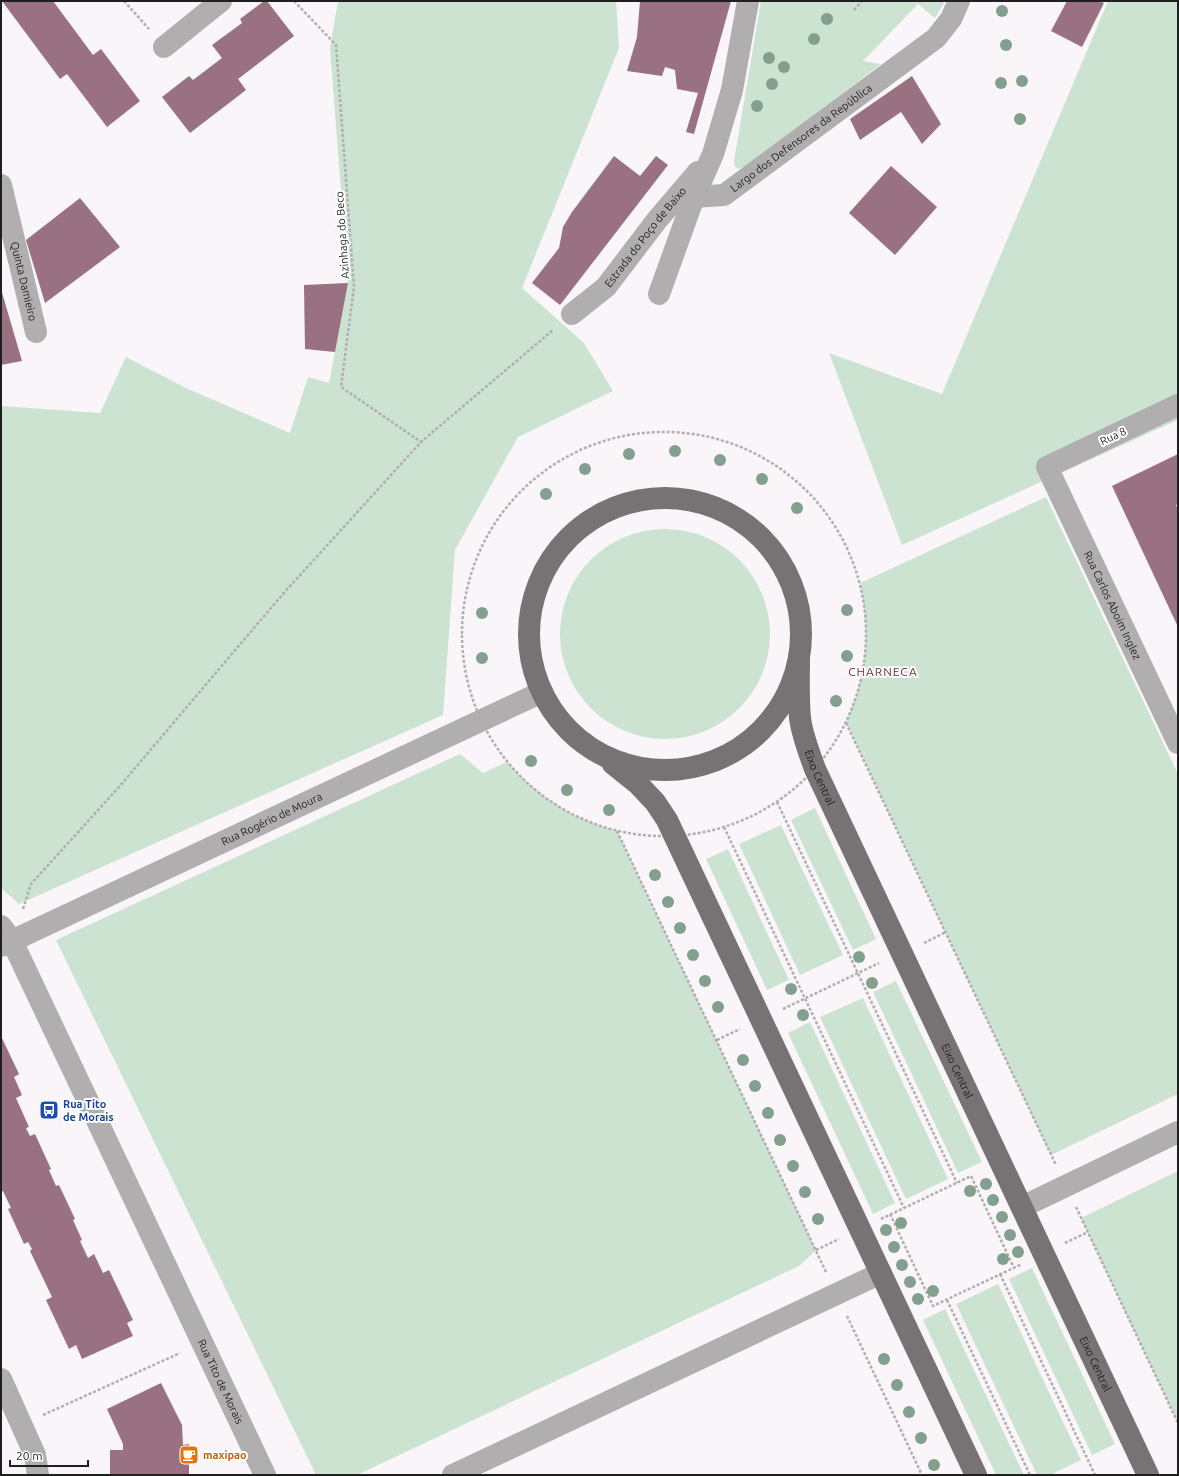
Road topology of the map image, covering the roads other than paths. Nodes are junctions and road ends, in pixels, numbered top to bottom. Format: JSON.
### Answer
{"nodes":[{"id":1,"x":221,"y":1,"type":"edge"},
{"id":2,"x":748,"y":1,"type":"edge"},
{"id":3,"x":958,"y":1,"type":"edge"},
{"id":4,"x":164,"y":47,"type":"road end"},
{"id":5,"x":713,"y":154,"type":"junction"},
{"id":6,"x":1,"y":185,"type":"edge"},
{"id":7,"x":694,"y":198,"type":"junction"},
{"id":8,"x":659,"y":294,"type":"dead end"},
{"id":9,"x":572,"y":314,"type":"road end"},
{"id":10,"x":36,"y":332,"type":"dead end"},
{"id":11,"x":1178,"y":405,"type":"edge"},
{"id":12,"x":1047,"y":467,"type":"joint"},
{"id":13,"x":799,"y":658,"type":"junction"},
{"id":14,"x":542,"y":692,"type":"junction"},
{"id":15,"x":1178,"y":743,"type":"edge"},
{"id":16,"x":603,"y":756,"type":"junction"},
{"id":17,"x":5,"y":938,"type":"edge"},
{"id":18,"x":1178,"y":1132,"type":"edge"},
{"id":19,"x":1022,"y":1207,"type":"junction"},
{"id":20,"x":881,"y":1273,"type":"junction"},
{"id":21,"x":1,"y":1379,"type":"edge"},
{"id":22,"x":38,"y":1475,"type":"edge"},
{"id":23,"x":265,"y":1475,"type":"edge"},
{"id":24,"x":453,"y":1475,"type":"edge"},
{"id":25,"x":976,"y":1475,"type":"edge"},
{"id":26,"x":1148,"y":1475,"type":"edge"}],
"edges":[{"from":1,"to":4,"type":"street"},
{"from":2,"to":5,"type":"street"},
{"from":3,"to":7,"type":"street","name":"Largo dos Defensores da República"},
{"from":5,"to":7,"type":"street"},
{"from":5,"to":9,"type":"street","name":"Estrada do Poço de Baixo"},
{"from":6,"to":10,"type":"street","name":"Quinta Damieiro"},
{"from":7,"to":8,"type":"street"},
{"from":11,"to":12,"type":"street","name":"Rua 8"},
{"from":12,"to":15,"type":"street","name":"Rua Carlos Aboim Inglez"},
{"from":13,"to":14,"type":"main road"},
{"from":13,"to":16,"type":"main road"},
{"from":13,"to":19,"type":"main road","name":"Eixo Central"},
{"from":14,"to":16,"type":"main road"},
{"from":14,"to":17,"type":"street","name":"Rua Rogério de Moura"},
{"from":16,"to":20,"type":"main road"},
{"from":17,"to":23,"type":"street","name":"Rua Tito de Morais"},
{"from":18,"to":19,"type":"street"},
{"from":19,"to":26,"type":"main road","name":"Eixo Central"},
{"from":20,"to":24,"type":"street"},
{"from":20,"to":25,"type":"main road"},
{"from":21,"to":22,"type":"street"}]}
